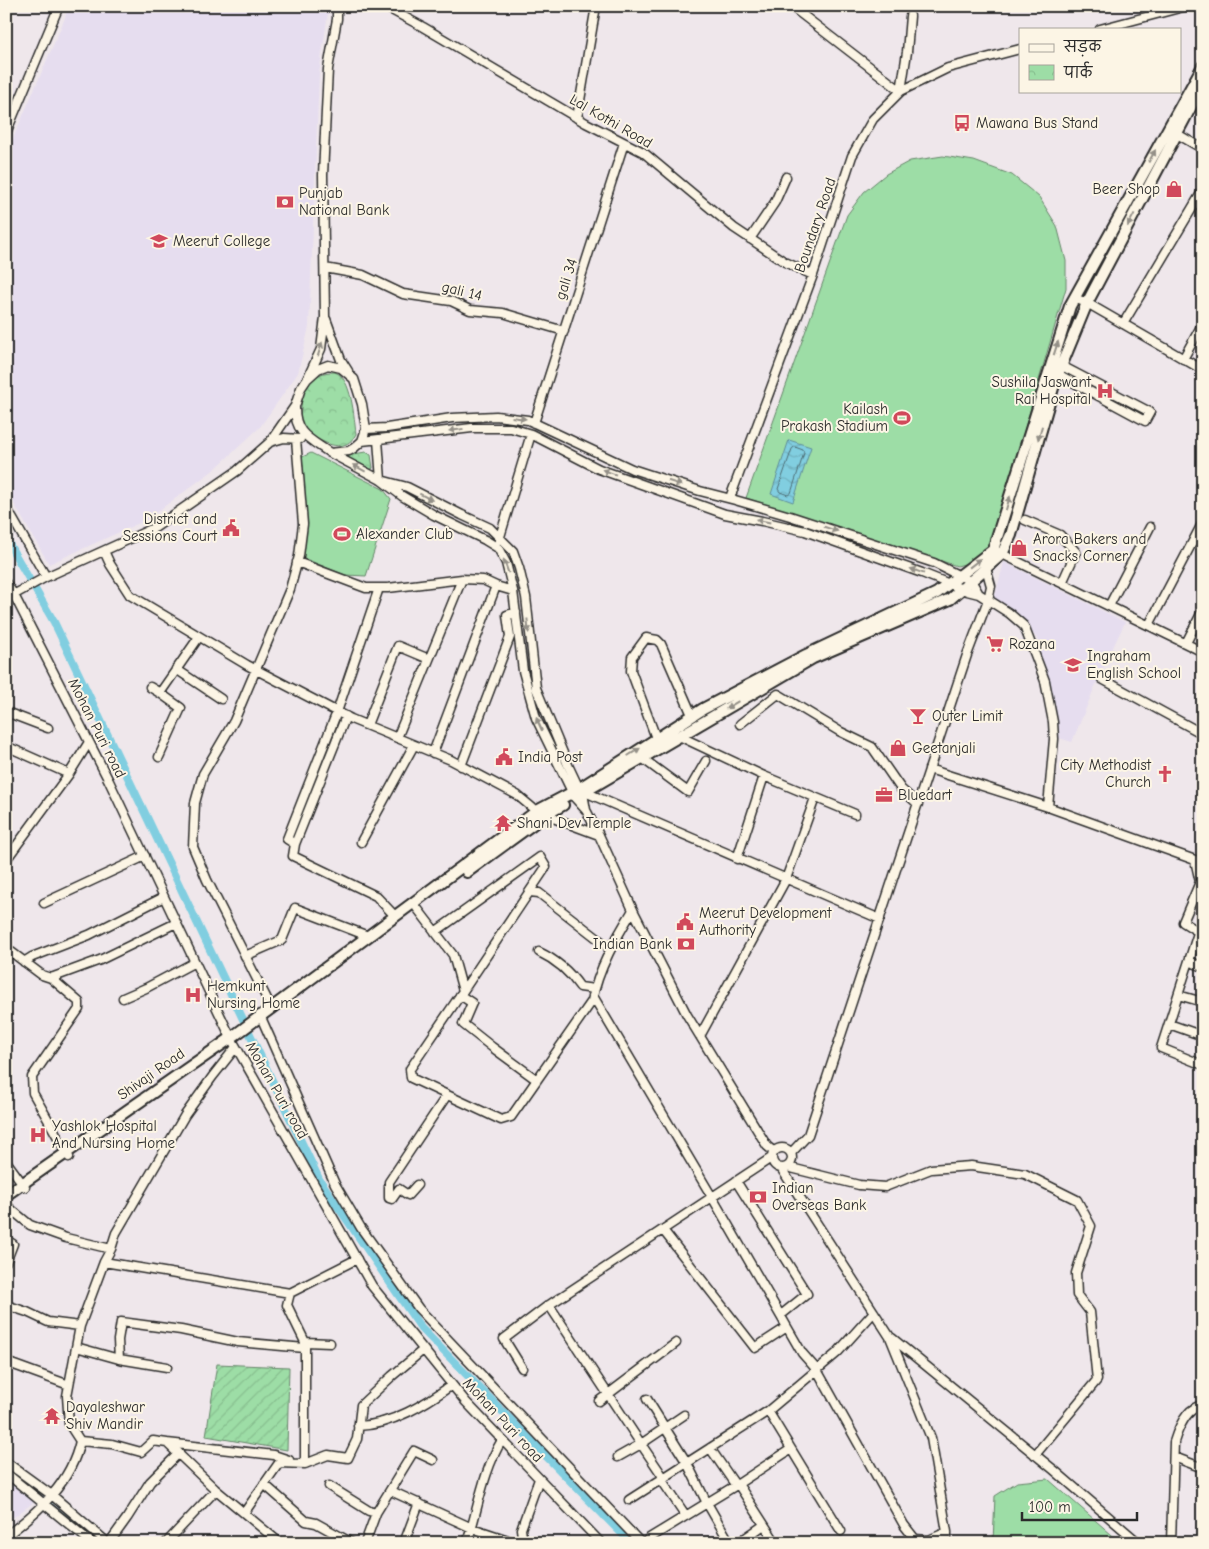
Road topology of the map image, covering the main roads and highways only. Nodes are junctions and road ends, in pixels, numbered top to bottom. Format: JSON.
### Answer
{"nodes":[{"id":1,"x":1203,"y":66,"type":"edge"},
{"id":2,"x":1203,"y":84,"type":"edge"},
{"id":3,"x":1056,"y":370,"type":"junction"},
{"id":4,"x":1014,"y":481,"type":"junction"},
{"id":5,"x":1025,"y":484,"type":"junction"},
{"id":6,"x":998,"y":552,"type":"junction"},
{"id":7,"x":579,"y":793,"type":"junction"},
{"id":8,"x":541,"y":813,"type":"junction"},
{"id":9,"x":307,"y":984,"type":"junction"},
{"id":10,"x":260,"y":1019,"type":"junction"},
{"id":11,"x":24,"y":1185,"type":"junction"},
{"id":12,"x":6,"y":1195,"type":"edge"},
{"id":13,"x":6,"y":1201,"type":"edge"}],
"edges":[{"from":3,"to":1,"type":"main road","one_way":true},
{"from":2,"to":3,"type":"main road","one_way":true},
{"from":3,"to":4,"type":"main road"},
{"from":3,"to":5,"type":"main road","one_way":true},
{"from":4,"to":5,"type":"main road"},
{"from":6,"to":4,"type":"main road","one_way":true},
{"from":5,"to":6,"type":"main road"},
{"from":7,"to":6,"type":"main road","one_way":true},
{"from":6,"to":7,"type":"main road","one_way":true},
{"from":7,"to":8,"type":"main road"},
{"from":8,"to":9,"type":"main road"},
{"from":8,"to":9,"type":"main road"},
{"from":9,"to":10,"type":"main road"},
{"from":9,"to":10,"type":"main road"},
{"from":10,"to":11,"type":"main road","name":"Shivaji Road"},
{"from":11,"to":12,"type":"main road","name":"Shivaji Road"},
{"from":11,"to":13,"type":"main road"}]}
